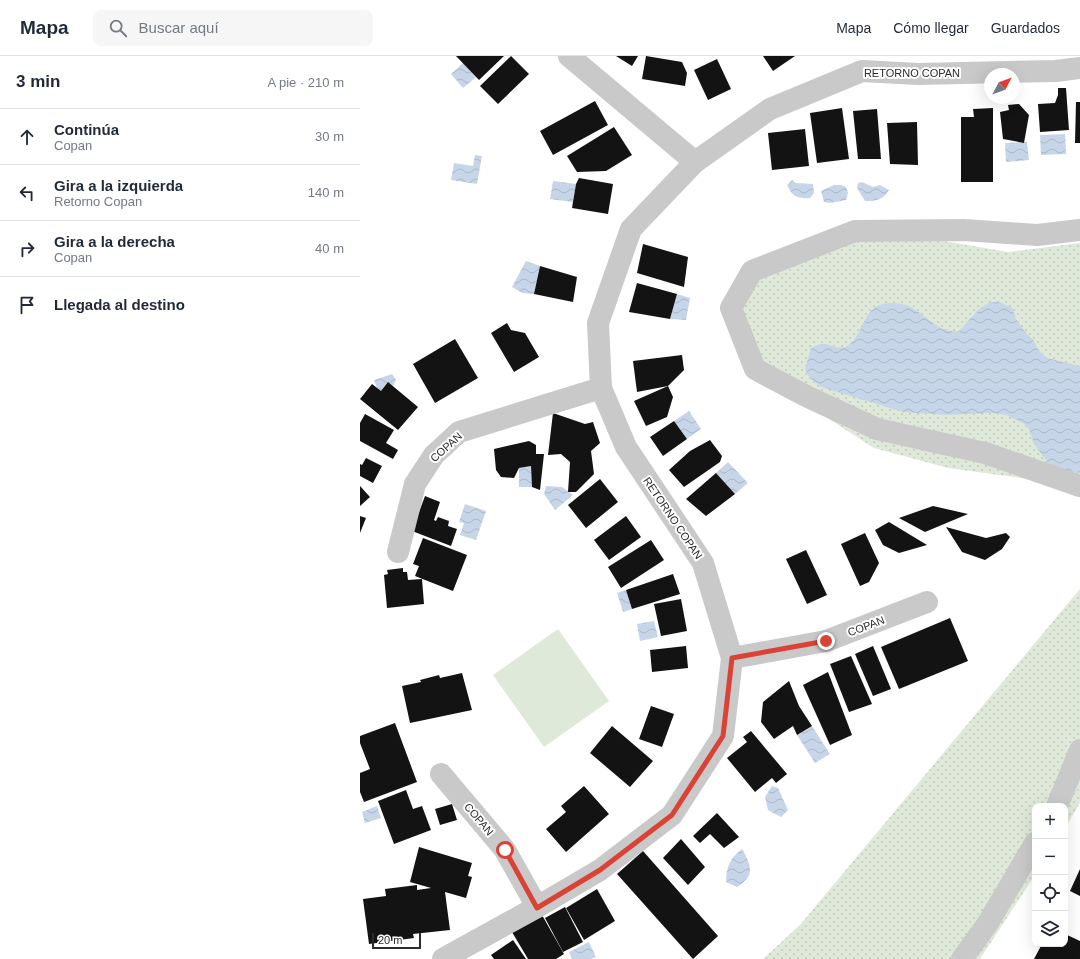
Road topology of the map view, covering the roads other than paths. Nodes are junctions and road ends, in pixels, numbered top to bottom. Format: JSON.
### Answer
{"nodes":[{"id":1,"x":569,"y":56,"type":"edge"},
{"id":2,"x":860,"y":64,"type":"edge"},
{"id":3,"x":1080,"y":68,"type":"edge"},
{"id":4,"x":695,"y":162,"type":"junction"},
{"id":5,"x":1080,"y":230,"type":"edge"},
{"id":6,"x":601,"y":388,"type":"junction"},
{"id":7,"x":1080,"y":486,"type":"edge"},
{"id":8,"x":398,"y":552,"type":"dead end"},
{"id":9,"x":927,"y":602,"type":"dead end"},
{"id":10,"x":732,"y":658,"type":"junction"},
{"id":11,"x":1080,"y":750,"type":"edge"},
{"id":12,"x":442,"y":774,"type":"dead end"},
{"id":13,"x":1058,"y":803,"type":"edge"},
{"id":14,"x":1032,"y":848,"type":"edge"},
{"id":15,"x":537,"y":908,"type":"junction"},
{"id":16,"x":443,"y":959,"type":"edge"},
{"id":17,"x":962,"y":959,"type":"edge"}],
"edges":[{"from":1,"to":4,"type":"street"},
{"from":2,"to":3,"type":"street","name":"RETORNO COPAN"},
{"from":2,"to":4,"type":"street","name":"RETORNO COPAN"},
{"from":4,"to":6,"type":"street","name":"RETORNO COPAN"},
{"from":5,"to":7,"type":"street"},
{"from":6,"to":8,"type":"street","name":"COPAN"},
{"from":6,"to":10,"type":"street","name":"RETORNO COPAN"},
{"from":9,"to":10,"type":"street","name":"COPAN"},
{"from":10,"to":15,"type":"street","name":"RETORNO COPAN"},
{"from":11,"to":13,"type":"street"},
{"from":12,"to":15,"type":"street","name":"COPAN"},
{"from":14,"to":17,"type":"street"},
{"from":15,"to":16,"type":"street","name":"RETORNO COPAN"}]}
